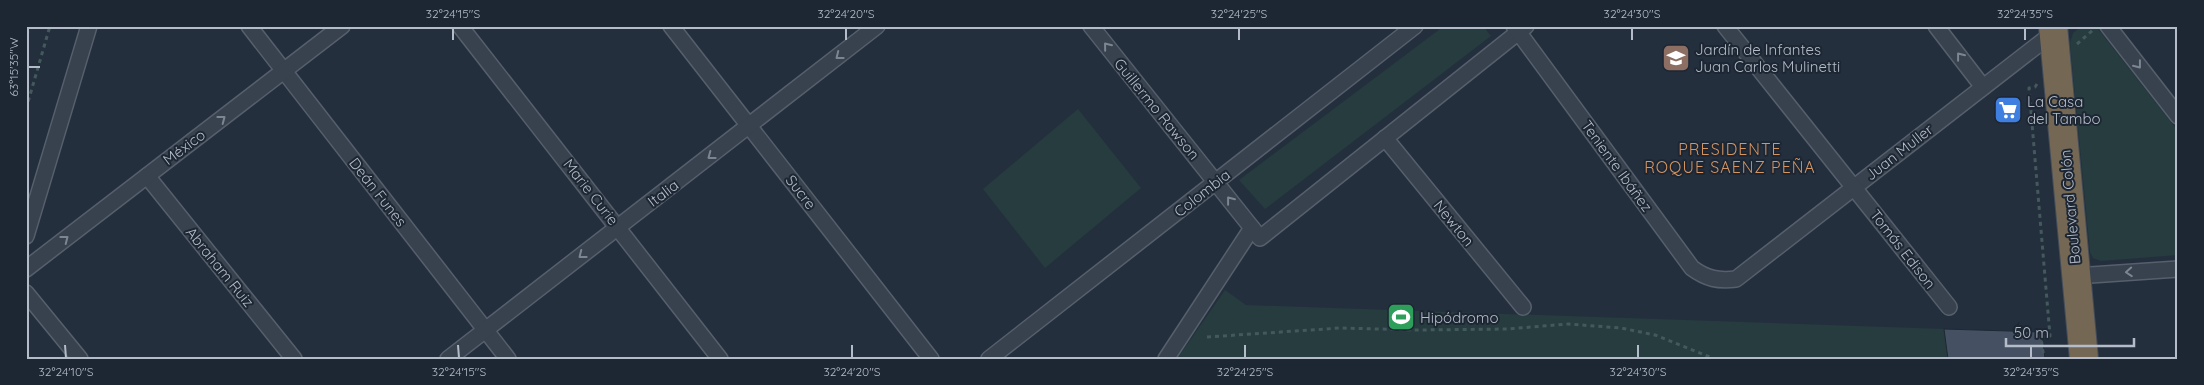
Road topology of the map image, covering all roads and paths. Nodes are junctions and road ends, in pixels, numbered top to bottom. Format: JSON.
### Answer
{"nodes":[{"id":1,"x":50,"y":26,"type":"edge"},
{"id":2,"x":89,"y":26,"type":"edge"},
{"id":3,"x":249,"y":26,"type":"edge"},
{"id":4,"x":342,"y":26,"type":"edge"},
{"id":5,"x":460,"y":26,"type":"edge"},
{"id":6,"x":671,"y":26,"type":"edge"},
{"id":7,"x":878,"y":26,"type":"edge"},
{"id":8,"x":1091,"y":26,"type":"edge"},
{"id":9,"x":1415,"y":26,"type":"edge"},
{"id":10,"x":1726,"y":26,"type":"edge"},
{"id":11,"x":1936,"y":26,"type":"edge"},
{"id":12,"x":2102,"y":27,"type":"edge"},
{"id":13,"x":1520,"y":28,"type":"edge"},
{"id":14,"x":2060,"y":34,"type":"edge"},
{"id":15,"x":284,"y":71,"type":"junction"},
{"id":16,"x":1984,"y":86,"type":"junction"},
{"id":17,"x":2035,"y":87,"type":"dead end"},
{"id":18,"x":26,"y":109,"type":"edge"},
{"id":19,"x":2178,"y":116,"type":"edge"},
{"id":20,"x":750,"y":127,"type":"junction"},
{"id":21,"x":1385,"y":138,"type":"junction"},
{"id":22,"x":147,"y":176,"type":"junction"},
{"id":23,"x":1215,"y":182,"type":"junction"},
{"id":24,"x":1854,"y":187,"type":"junction"},
{"id":25,"x":618,"y":227,"type":"junction"},
{"id":26,"x":1256,"y":233,"type":"junction"},
{"id":27,"x":26,"y":236,"type":"edge"},
{"id":28,"x":2178,"y":268,"type":"edge"},
{"id":29,"x":26,"y":269,"type":"edge"},
{"id":30,"x":2076,"y":276,"type":"junction"},
{"id":31,"x":1736,"y":279,"type":"joint"},
{"id":32,"x":26,"y":293,"type":"edge"},
{"id":33,"x":1523,"y":307,"type":"dead end"},
{"id":34,"x":1949,"y":307,"type":"dead end"},
{"id":35,"x":485,"y":330,"type":"junction"},
{"id":36,"x":1207,"y":337,"type":"dead end"},
{"id":37,"x":80,"y":359,"type":"edge"},
{"id":38,"x":294,"y":359,"type":"edge"},
{"id":39,"x":448,"y":359,"type":"edge"},
{"id":40,"x":508,"y":359,"type":"edge"},
{"id":41,"x":720,"y":359,"type":"edge"},
{"id":42,"x":931,"y":359,"type":"edge"},
{"id":43,"x":989,"y":359,"type":"edge"},
{"id":44,"x":1166,"y":359,"type":"edge"},
{"id":45,"x":1715,"y":359,"type":"edge"},
{"id":46,"x":2044,"y":359,"type":"edge"},
{"id":47,"x":2084,"y":359,"type":"edge"}],
"edges":[{"from":1,"to":18,"type":"path"},
{"from":2,"to":27,"type":"street"},
{"from":3,"to":15,"type":"street","name":"Deán Funes"},
{"from":4,"to":15,"type":"street","name":"México"},
{"from":5,"to":25,"type":"street","name":"Marie Curie"},
{"from":6,"to":20,"type":"street","name":"Sucre"},
{"from":7,"to":20,"type":"street","name":"Italia","one_way":true},
{"from":23,"to":8,"type":"street","name":"Guillermo Rawson","one_way":true},
{"from":9,"to":23,"type":"street","name":"Colombia"},
{"from":10,"to":24,"type":"street","name":"Tomás Edison"},
{"from":16,"to":11,"type":"street","one_way":true},
{"from":12,"to":14,"type":"path"},
{"from":12,"to":19,"type":"street","one_way":true},
{"from":13,"to":21,"type":"street"},
{"from":13,"to":31,"type":"street","name":"Teniente Ibáñez"},
{"from":14,"to":16,"type":"street","name":"Juan Muller"},
{"from":14,"to":30,"type":"highway","name":"Boulevard Colón"},
{"from":22,"to":15,"type":"street","name":"México","one_way":true},
{"from":15,"to":35,"type":"street","name":"Deán Funes"},
{"from":16,"to":24,"type":"street","name":"Juan Muller"},
{"from":17,"to":46,"type":"path"},
{"from":20,"to":25,"type":"street","name":"Italia","one_way":true},
{"from":20,"to":42,"type":"street","name":"Sucre"},
{"from":21,"to":26,"type":"street"},
{"from":21,"to":33,"type":"street","name":"Newton"},
{"from":29,"to":22,"type":"street","name":"México","one_way":true},
{"from":22,"to":38,"type":"street","name":"Abraham Ruiz"},
{"from":26,"to":23,"type":"street","name":"Guillermo Rawson","one_way":true},
{"from":23,"to":43,"type":"street","name":"Colombia"},
{"from":24,"to":31,"type":"street","name":"Juan Muller"},
{"from":24,"to":34,"type":"street","name":"Tomás Edison"},
{"from":25,"to":35,"type":"street","name":"Italia","one_way":true},
{"from":25,"to":41,"type":"street","name":"Marie Curie"},
{"from":26,"to":44,"type":"street"},
{"from":28,"to":30,"type":"street","one_way":true},
{"from":30,"to":47,"type":"highway","name":"Boulevard Colón"},
{"from":32,"to":37,"type":"street"},
{"from":35,"to":39,"type":"street","name":"Italia"},
{"from":35,"to":40,"type":"street","name":"Deán Funes"},
{"from":36,"to":45,"type":"path"}]}
